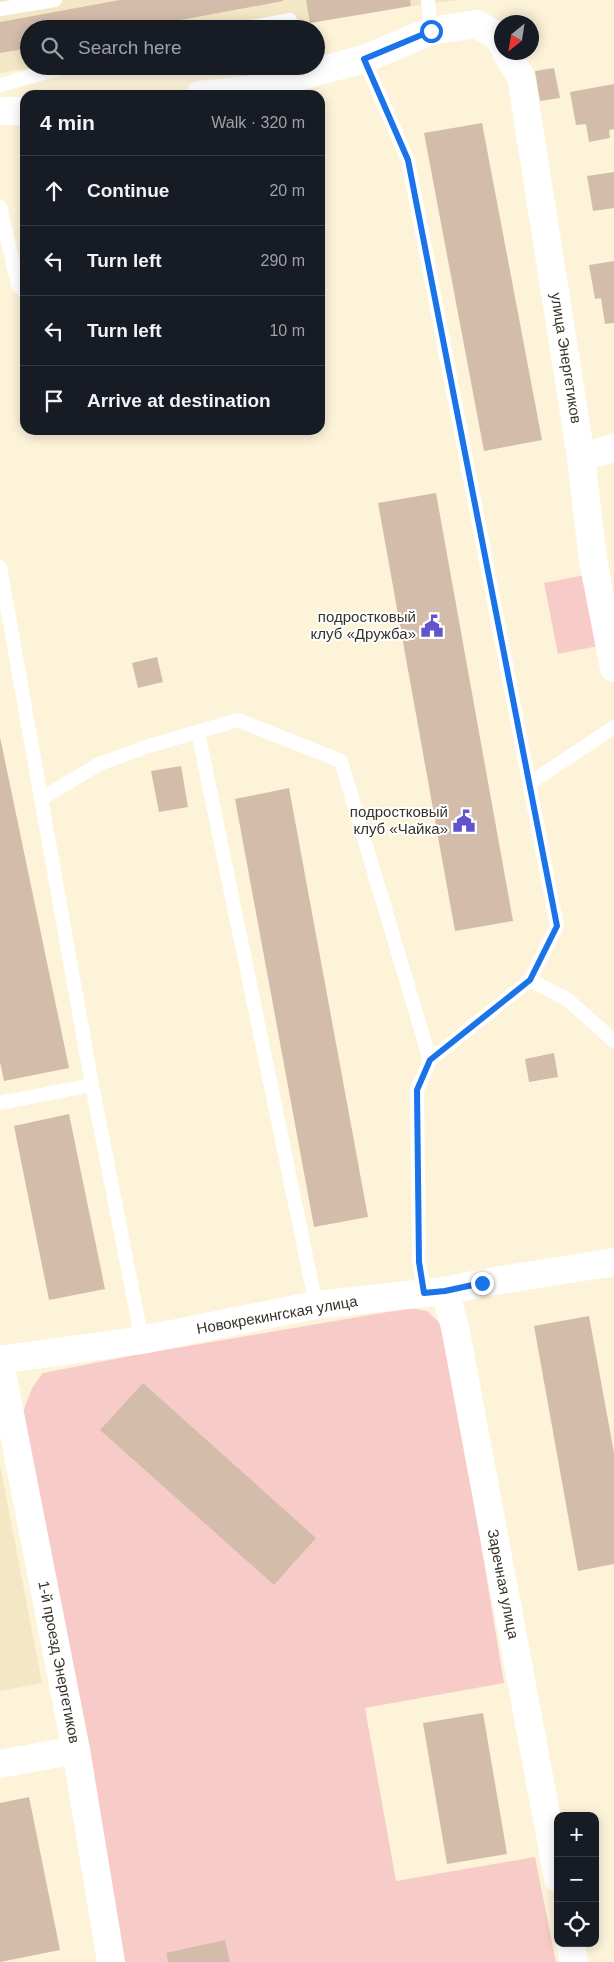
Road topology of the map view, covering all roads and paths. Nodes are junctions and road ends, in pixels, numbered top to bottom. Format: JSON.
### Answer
{"nodes":[{"id":1,"x":55,"y":0,"type":"edge"},
{"id":2,"x":428,"y":0,"type":"edge"},
{"id":3,"x":0,"y":9,"type":"edge"},
{"id":4,"x":431,"y":31,"type":"junction"},
{"id":5,"x":494,"y":38,"type":"edge"},
{"id":6,"x":364,"y":59,"type":"junction"},
{"id":7,"x":511,"y":60,"type":"edge"},
{"id":8,"x":325,"y":69,"type":"edge"},
{"id":9,"x":36,"y":75,"type":"edge"},
{"id":10,"x":304,"y":75,"type":"edge"},
{"id":11,"x":0,"y":85,"type":"edge"},
{"id":12,"x":248,"y":90,"type":"edge"},
{"id":13,"x":0,"y":111,"type":"edge"},
{"id":14,"x":20,"y":111,"type":"edge"},
{"id":15,"x":0,"y":208,"type":"edge"},
{"id":16,"x":20,"y":287,"type":"edge"},
{"id":17,"x":614,"y":448,"type":"edge"},
{"id":18,"x":581,"y":457,"type":"junction"},
{"id":19,"x":0,"y":567,"type":"edge"},
{"id":20,"x":614,"y":668,"type":"edge"},
{"id":21,"x":614,"y":728,"type":"edge"},
{"id":22,"x":198,"y":732,"type":"junction"},
{"id":23,"x":530,"y":783,"type":"junction"},
{"id":24,"x":41,"y":799,"type":"junction"},
{"id":25,"x":530,"y":980,"type":"junction"},
{"id":26,"x":614,"y":1040,"type":"edge"},
{"id":27,"x":430,"y":1060,"type":"junction"},
{"id":28,"x":92,"y":1086,"type":"junction"},
{"id":29,"x":0,"y":1103,"type":"edge"},
{"id":30,"x":614,"y":1262,"type":"edge"},
{"id":31,"x":435,"y":1292,"type":"junction"},
{"id":32,"x":316,"y":1305,"type":"junction"},
{"id":33,"x":142,"y":1340,"type":"junction"},
{"id":34,"x":0,"y":1361,"type":"edge"},
{"id":35,"x":76,"y":1750,"type":"junction"},
{"id":36,"x":0,"y":1764,"type":"edge"},
{"id":37,"x":554,"y":1857,"type":"edge"},
{"id":38,"x":571,"y":1947,"type":"edge"},
{"id":39,"x":111,"y":1962,"type":"edge"},
{"id":40,"x":574,"y":1962,"type":"edge"}],
"edges":[{"from":1,"to":3,"type":"lane"},
{"from":2,"to":4,"type":"lane"},
{"from":4,"to":5,"type":"street"},
{"from":4,"to":6,"type":"street"},
{"from":6,"to":8,"type":"street"},
{"from":6,"to":23,"type":"lane"},
{"from":7,"to":18,"type":"street","name":"улица Энергетиков"},
{"from":9,"to":11,"type":"lane"},
{"from":10,"to":12,"type":"street"},
{"from":13,"to":14,"type":"street"},
{"from":15,"to":16,"type":"lane"},
{"from":17,"to":18,"type":"street"},
{"from":18,"to":20,"type":"street","name":"улица Энергетиков"},
{"from":19,"to":24,"type":"lane"},
{"from":21,"to":23,"type":"lane"},
{"from":22,"to":24,"type":"lane"},
{"from":22,"to":27,"type":"lane"},
{"from":22,"to":32,"type":"lane"},
{"from":23,"to":25,"type":"lane"},
{"from":24,"to":28,"type":"lane"},
{"from":25,"to":26,"type":"lane"},
{"from":25,"to":27,"type":"lane"},
{"from":27,"to":31,"type":"lane"},
{"from":28,"to":29,"type":"lane"},
{"from":28,"to":33,"type":"lane"},
{"from":30,"to":31,"type":"street","name":"Новокрекингская улица"},
{"from":31,"to":32,"type":"street","name":"Новокрекингская улица"},
{"from":31,"to":37,"type":"street","name":"Заречная улица"},
{"from":32,"to":33,"type":"street","name":"Новокрекингская улица"},
{"from":33,"to":34,"type":"street","name":"Новокрекингская улица"},
{"from":34,"to":35,"type":"street","name":"1-й проезд Энергетиков"},
{"from":35,"to":36,"type":"street"},
{"from":35,"to":39,"type":"street","name":"1-й проезд Энергетиков"},
{"from":38,"to":40,"type":"street"}]}
